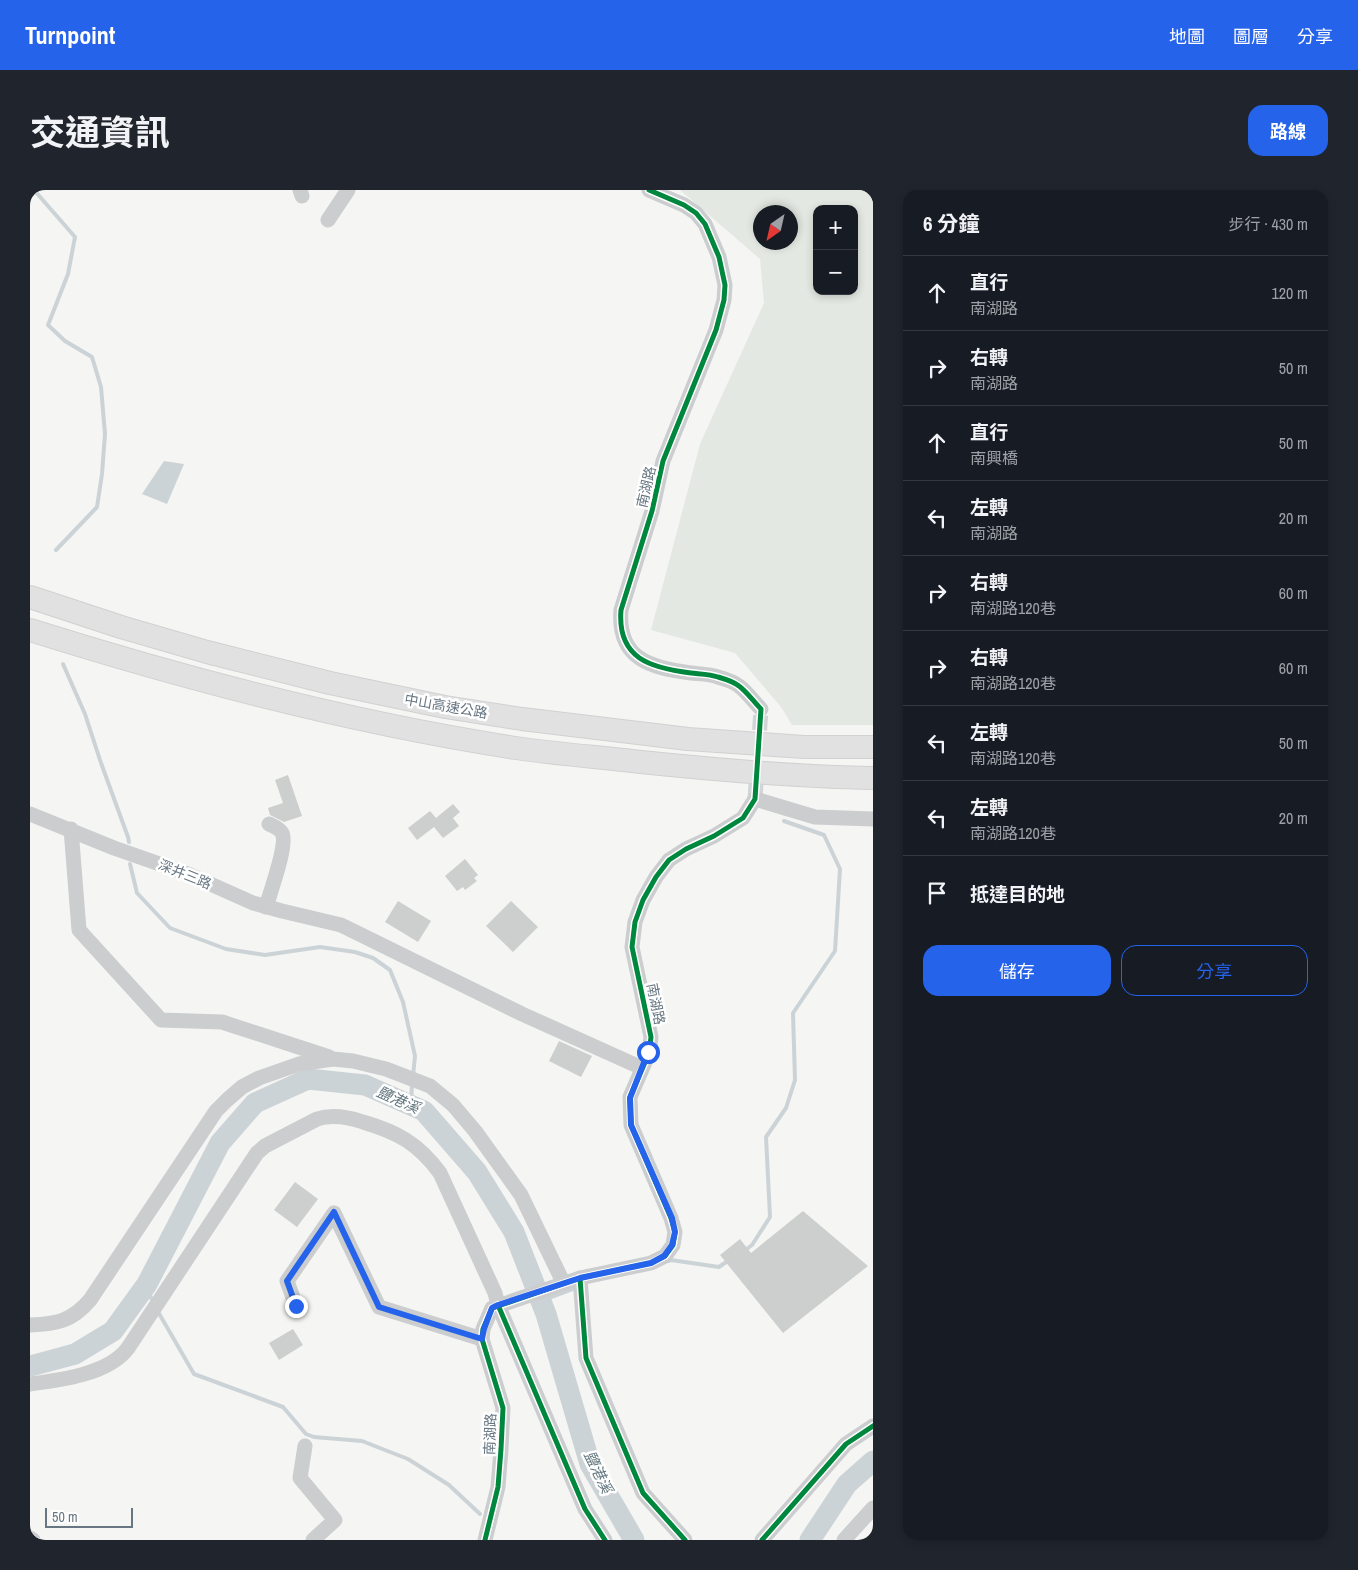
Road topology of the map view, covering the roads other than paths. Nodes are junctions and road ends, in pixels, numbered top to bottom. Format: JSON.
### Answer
{"nodes":[{"id":1,"x":348,"y":190,"type":"edge"},
{"id":2,"x":649,"y":190,"type":"edge"},
{"id":3,"x":328,"y":220,"type":"dead end"},
{"id":4,"x":30,"y":597,"type":"edge"},
{"id":5,"x":30,"y":630,"type":"edge"},
{"id":6,"x":760,"y":709,"type":"tunnel mouth"},
{"id":7,"x":873,"y":748,"type":"edge"},
{"id":8,"x":873,"y":778,"type":"edge"},
{"id":9,"x":30,"y":814,"type":"edge"},
{"id":10,"x":873,"y":819,"type":"edge"},
{"id":11,"x":269,"y":824,"type":"dead end"},
{"id":12,"x":71,"y":829,"type":"junction"},
{"id":13,"x":266,"y":907,"type":"junction"},
{"id":14,"x":332,"y":1059,"type":"junction"},
{"id":15,"x":642,"y":1068,"type":"junction"},
{"id":16,"x":580,"y":1278,"type":"junction"},
{"id":17,"x":563,"y":1282,"type":"junction"},
{"id":18,"x":498,"y":1305,"type":"junction"},
{"id":19,"x":296,"y":1306,"type":"dead end"},
{"id":20,"x":30,"y":1325,"type":"edge"},
{"id":21,"x":482,"y":1339,"type":"junction"},
{"id":22,"x":30,"y":1384,"type":"edge"},
{"id":23,"x":873,"y":1426,"type":"edge"},
{"id":24,"x":305,"y":1446,"type":"dead end"},
{"id":25,"x":873,"y":1508,"type":"edge"},
{"id":26,"x":312,"y":1540,"type":"edge"},
{"id":27,"x":485,"y":1540,"type":"edge"},
{"id":28,"x":604,"y":1540,"type":"edge"},
{"id":29,"x":684,"y":1540,"type":"edge"},
{"id":30,"x":762,"y":1540,"type":"edge"},
{"id":31,"x":844,"y":1540,"type":"edge"}],
"edges":[{"from":1,"to":3,"type":"street"},
{"from":2,"to":6,"type":"street","name":"南湖路"},
{"from":4,"to":7,"type":"highway","name":"中山高速公路"},
{"from":5,"to":8,"type":"highway","name":"中山高速公路"},
{"from":9,"to":12,"type":"street","name":"深井三路"},
{"from":10,"to":15,"type":"street","name":"南湖路"},
{"from":11,"to":13,"type":"street"},
{"from":12,"to":13,"type":"street","name":"深井三路"},
{"from":12,"to":14,"type":"street"},
{"from":13,"to":15,"type":"street","name":"深井三路"},
{"from":14,"to":17,"type":"street"},
{"from":14,"to":20,"type":"street"},
{"from":15,"to":16,"type":"street","name":"南湖路"},
{"from":16,"to":17,"type":"street","name":"南湖路"},
{"from":16,"to":29,"type":"street"},
{"from":17,"to":18,"type":"street","name":"南湖路"},
{"from":18,"to":21,"type":"street"},
{"from":18,"to":22,"type":"street"},
{"from":18,"to":28,"type":"street"},
{"from":19,"to":21,"type":"street"},
{"from":21,"to":27,"type":"street","name":"南湖路"},
{"from":23,"to":30,"type":"street"},
{"from":24,"to":26,"type":"street"},
{"from":25,"to":31,"type":"street"}]}
